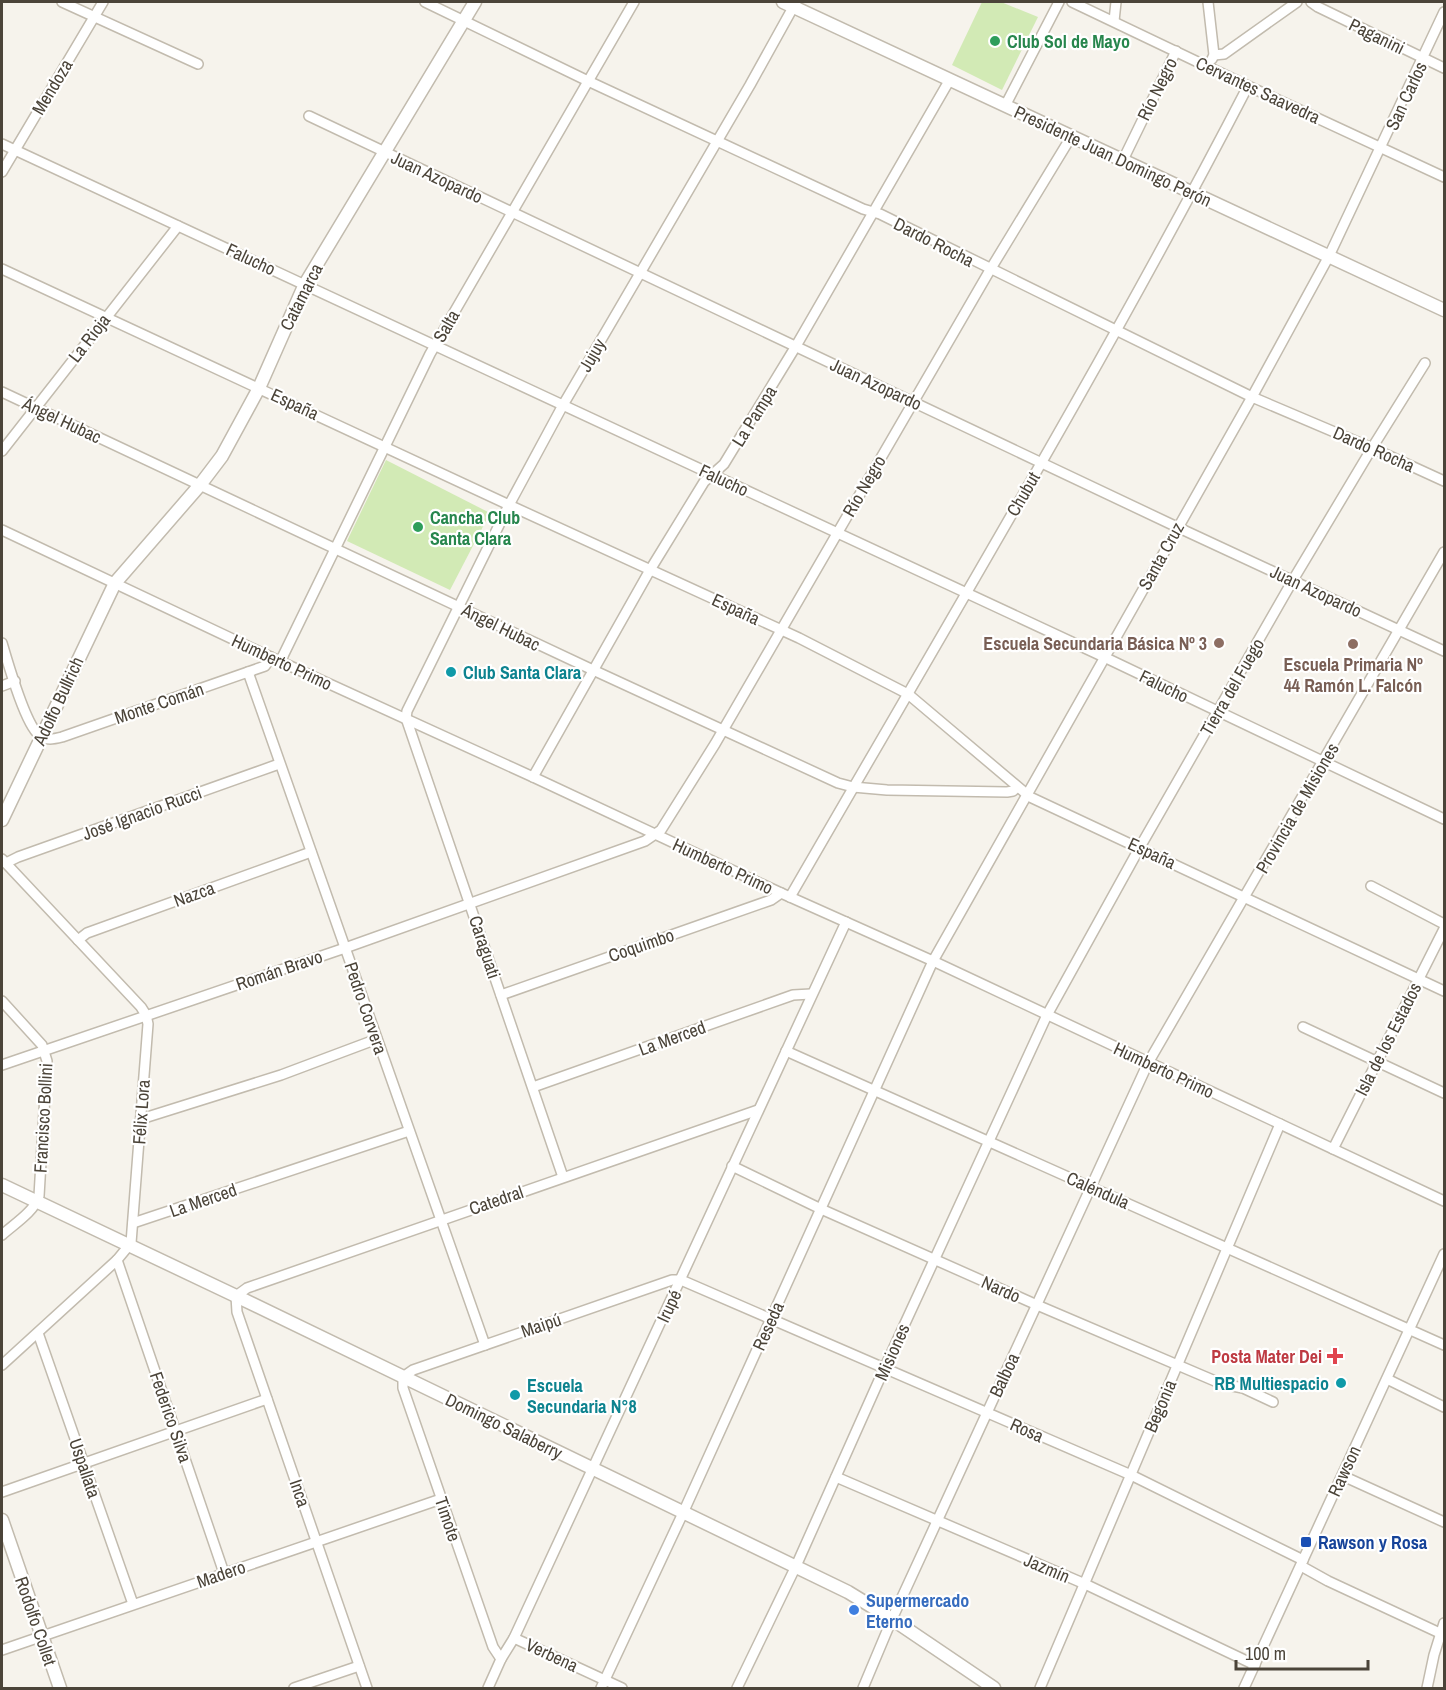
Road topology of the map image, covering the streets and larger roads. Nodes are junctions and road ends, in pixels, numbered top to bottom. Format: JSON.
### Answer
{"nodes":[{"id":1,"x":62,"y":2,"type":"edge"},
{"id":2,"x":103,"y":2,"type":"edge"},
{"id":3,"x":425,"y":2,"type":"edge"},
{"id":4,"x":475,"y":2,"type":"edge"},
{"id":5,"x":634,"y":2,"type":"edge"},
{"id":6,"x":1059,"y":2,"type":"edge"},
{"id":7,"x":1072,"y":2,"type":"edge"},
{"id":8,"x":1116,"y":2,"type":"edge"},
{"id":9,"x":1208,"y":2,"type":"edge"},
{"id":10,"x":1297,"y":2,"type":"edge"},
{"id":11,"x":1311,"y":2,"type":"edge"},
{"id":12,"x":791,"y":3,"type":"edge"},
{"id":13,"x":1444,"y":12,"type":"edge"},
{"id":14,"x":94,"y":17,"type":"junction"},
{"id":15,"x":464,"y":21,"type":"junction"},
{"id":16,"x":1114,"y":21,"type":"junction"},
{"id":17,"x":1176,"y":51,"type":"junction"},
{"id":18,"x":1214,"y":55,"type":"junction"},
{"id":19,"x":1424,"y":58,"type":"junction"},
{"id":20,"x":198,"y":64,"type":"dead end"},
{"id":21,"x":1209,"y":67,"type":"junction"},
{"id":22,"x":1444,"y":68,"type":"edge"},
{"id":23,"x":588,"y":81,"type":"junction"},
{"id":24,"x":949,"y":81,"type":"junction"},
{"id":25,"x":1248,"y":86,"type":"junction"},
{"id":26,"x":1005,"y":106,"type":"junction"},
{"id":27,"x":309,"y":116,"type":"dead end"},
{"id":28,"x":1071,"y":137,"type":"junction"},
{"id":29,"x":716,"y":141,"type":"junction"},
{"id":30,"x":2,"y":144,"type":"edge"},
{"id":31,"x":1381,"y":147,"type":"junction"},
{"id":32,"x":15,"y":150,"type":"junction"},
{"id":33,"x":384,"y":152,"type":"junction"},
{"id":34,"x":1123,"y":160,"type":"junction"},
{"id":35,"x":2,"y":172,"type":"edge"},
{"id":36,"x":1444,"y":177,"type":"edge"},
{"id":37,"x":1192,"y":193,"type":"junction"},
{"id":38,"x":513,"y":212,"type":"junction"},
{"id":39,"x":873,"y":212,"type":"junction"},
{"id":40,"x":178,"y":226,"type":"junction"},
{"id":41,"x":1329,"y":256,"type":"junction"},
{"id":42,"x":2,"y":269,"type":"edge"},
{"id":43,"x":990,"y":270,"type":"junction"},
{"id":44,"x":639,"y":272,"type":"junction"},
{"id":45,"x":305,"y":284,"type":"junction"},
{"id":46,"x":1444,"y":310,"type":"edge"},
{"id":47,"x":105,"y":318,"type":"junction"},
{"id":48,"x":1116,"y":331,"type":"junction"},
{"id":49,"x":435,"y":345,"type":"junction"},
{"id":50,"x":796,"y":346,"type":"junction"},
{"id":51,"x":1425,"y":363,"type":"dead end"},
{"id":52,"x":259,"y":388,"type":"junction"},
{"id":53,"x":2,"y":392,"type":"edge"},
{"id":54,"x":1252,"y":397,"type":"junction"},
{"id":55,"x":913,"y":401,"type":"junction"},
{"id":56,"x":563,"y":405,"type":"junction"},
{"id":57,"x":35,"y":407,"type":"junction"},
{"id":58,"x":386,"y":446,"type":"junction"},
{"id":59,"x":1372,"y":448,"type":"junction"},
{"id":60,"x":2,"y":451,"type":"edge"},
{"id":61,"x":1042,"y":462,"type":"junction"},
{"id":62,"x":712,"y":475,"type":"junction"},
{"id":63,"x":1444,"y":481,"type":"edge"},
{"id":64,"x":200,"y":485,"type":"junction"},
{"id":65,"x":509,"y":506,"type":"junction"},
{"id":66,"x":1177,"y":527,"type":"junction"},
{"id":67,"x":2,"y":530,"type":"edge"},
{"id":68,"x":837,"y":533,"type":"junction"},
{"id":69,"x":336,"y":548,"type":"junction"},
{"id":70,"x":1444,"y":552,"type":"edge"},
{"id":71,"x":650,"y":570,"type":"junction"},
{"id":72,"x":1293,"y":580,"type":"junction"},
{"id":73,"x":115,"y":583,"type":"junction"},
{"id":74,"x":966,"y":593,"type":"junction"},
{"id":75,"x":458,"y":606,"type":"junction"},
{"id":76,"x":780,"y":630,"type":"junction"},
{"id":77,"x":1401,"y":630,"type":"junction"},
{"id":78,"x":2,"y":643,"type":"edge"},
{"id":79,"x":1444,"y":651,"type":"edge"},
{"id":80,"x":1104,"y":657,"type":"junction"},
{"id":81,"x":276,"y":659,"type":"junction"},
{"id":82,"x":593,"y":670,"type":"junction"},
{"id":83,"x":248,"y":672,"type":"junction"},
{"id":84,"x":15,"y":681,"type":"junction"},
{"id":85,"x":2,"y":686,"type":"edge"},
{"id":86,"x":908,"y":694,"type":"junction"},
{"id":87,"x":1218,"y":712,"type":"junction"},
{"id":88,"x":406,"y":718,"type":"junction"},
{"id":89,"x":723,"y":729,"type":"junction"},
{"id":90,"x":41,"y":737,"type":"junction"},
{"id":91,"x":1323,"y":762,"type":"junction"},
{"id":92,"x":279,"y":764,"type":"junction"},
{"id":93,"x":533,"y":777,"type":"junction"},
{"id":94,"x":853,"y":787,"type":"junction"},
{"id":95,"x":1017,"y":787,"type":"junction"},
{"id":96,"x":1026,"y":794,"type":"junction"},
{"id":97,"x":1444,"y":819,"type":"edge"},
{"id":98,"x":2,"y":820,"type":"edge"},
{"id":99,"x":656,"y":835,"type":"junction"},
{"id":100,"x":1140,"y":848,"type":"junction"},
{"id":101,"x":311,"y":852,"type":"junction"},
{"id":102,"x":4,"y":861,"type":"edge"},
{"id":103,"x":1371,"y":886,"type":"dead end"},
{"id":104,"x":785,"y":895,"type":"junction"},
{"id":105,"x":1245,"y":897,"type":"junction"},
{"id":106,"x":471,"y":903,"type":"junction"},
{"id":107,"x":846,"y":922,"type":"junction"},
{"id":108,"x":1444,"y":924,"type":"edge"},
{"id":109,"x":1444,"y":929,"type":"edge"},
{"id":110,"x":78,"y":939,"type":"junction"},
{"id":111,"x":345,"y":948,"type":"junction"},
{"id":112,"x":933,"y":961,"type":"junction"},
{"id":113,"x":1419,"y":978,"type":"junction"},
{"id":114,"x":1444,"y":990,"type":"edge"},
{"id":115,"x":811,"y":994,"type":"junction"},
{"id":116,"x":501,"y":995,"type":"junction"},
{"id":117,"x":2,"y":1001,"type":"edge"},
{"id":118,"x":146,"y":1015,"type":"junction"},
{"id":119,"x":1047,"y":1016,"type":"junction"},
{"id":120,"x":1303,"y":1027,"type":"dead end"},
{"id":121,"x":377,"y":1039,"type":"junction"},
{"id":122,"x":45,"y":1050,"type":"junction"},
{"id":123,"x":786,"y":1051,"type":"junction"},
{"id":124,"x":1377,"y":1062,"type":"junction"},
{"id":125,"x":1149,"y":1063,"type":"junction"},
{"id":126,"x":2,"y":1065,"type":"edge"},
{"id":127,"x":533,"y":1087,"type":"junction"},
{"id":128,"x":874,"y":1092,"type":"junction"},
{"id":129,"x":1444,"y":1093,"type":"edge"},
{"id":130,"x":758,"y":1110,"type":"junction"},
{"id":131,"x":141,"y":1119,"type":"junction"},
{"id":132,"x":1280,"y":1124,"type":"junction"},
{"id":133,"x":409,"y":1131,"type":"junction"},
{"id":134,"x":989,"y":1142,"type":"junction"},
{"id":135,"x":1333,"y":1149,"type":"junction"},
{"id":136,"x":732,"y":1167,"type":"junction"},
{"id":137,"x":563,"y":1177,"type":"junction"},
{"id":138,"x":2,"y":1185,"type":"edge"},
{"id":139,"x":1091,"y":1187,"type":"junction"},
{"id":140,"x":1444,"y":1201,"type":"edge"},
{"id":141,"x":37,"y":1202,"type":"junction"},
{"id":142,"x":821,"y":1209,"type":"junction"},
{"id":143,"x":440,"y":1220,"type":"junction"},
{"id":144,"x":133,"y":1223,"type":"junction"},
{"id":145,"x":2,"y":1235,"type":"edge"},
{"id":146,"x":129,"y":1246,"type":"junction"},
{"id":147,"x":1227,"y":1248,"type":"junction"},
{"id":148,"x":1444,"y":1254,"type":"edge"},
{"id":149,"x":935,"y":1259,"type":"junction"},
{"id":150,"x":117,"y":1260,"type":"junction"},
{"id":151,"x":681,"y":1280,"type":"junction"},
{"id":152,"x":236,"y":1296,"type":"junction"},
{"id":153,"x":1037,"y":1305,"type":"junction"},
{"id":154,"x":771,"y":1319,"type":"junction"},
{"id":155,"x":1410,"y":1330,"type":"junction"},
{"id":156,"x":38,"y":1333,"type":"junction"},
{"id":157,"x":485,"y":1345,"type":"junction"},
{"id":158,"x":1444,"y":1345,"type":"edge"},
{"id":159,"x":2,"y":1365,"type":"edge"},
{"id":160,"x":1178,"y":1365,"type":"junction"},
{"id":161,"x":884,"y":1369,"type":"junction"},
{"id":162,"x":403,"y":1377,"type":"junction"},
{"id":163,"x":1387,"y":1379,"type":"junction"},
{"id":164,"x":267,"y":1399,"type":"junction"},
{"id":165,"x":1274,"y":1402,"type":"dead end"},
{"id":166,"x":1444,"y":1407,"type":"edge"},
{"id":167,"x":987,"y":1413,"type":"junction"},
{"id":168,"x":175,"y":1431,"type":"junction"},
{"id":169,"x":83,"y":1463,"type":"junction"},
{"id":170,"x":592,"y":1469,"type":"junction"},
{"id":171,"x":1131,"y":1475,"type":"junction"},
{"id":172,"x":1343,"y":1476,"type":"junction"},
{"id":173,"x":836,"y":1477,"type":"junction"},
{"id":174,"x":2,"y":1492,"type":"edge"},
{"id":175,"x":441,"y":1499,"type":"junction"},
{"id":176,"x":683,"y":1513,"type":"junction"},
{"id":177,"x":2,"y":1520,"type":"edge"},
{"id":178,"x":937,"y":1521,"type":"junction"},
{"id":179,"x":1444,"y":1522,"type":"edge"},
{"id":180,"x":317,"y":1542,"type":"junction"},
{"id":181,"x":1302,"y":1563,"type":"junction"},
{"id":182,"x":796,"y":1566,"type":"junction"},
{"id":183,"x":224,"y":1573,"type":"junction"},
{"id":184,"x":1085,"y":1584,"type":"junction"},
{"id":185,"x":133,"y":1604,"type":"junction"},
{"id":186,"x":892,"y":1619,"type":"junction"},
{"id":187,"x":1444,"y":1623,"type":"edge"},
{"id":188,"x":1442,"y":1634,"type":"edge"},
{"id":189,"x":41,"y":1637,"type":"junction"},
{"id":190,"x":514,"y":1638,"type":"junction"},
{"id":191,"x":2,"y":1650,"type":"edge"},
{"id":192,"x":501,"y":1659,"type":"junction"},
{"id":193,"x":1255,"y":1665,"type":"junction"},
{"id":194,"x":359,"y":1666,"type":"junction"},
{"id":195,"x":602,"y":1684,"type":"edge"},
{"id":196,"x":60,"y":1689,"type":"edge"},
{"id":197,"x":294,"y":1689,"type":"edge"},
{"id":198,"x":368,"y":1689,"type":"edge"},
{"id":199,"x":488,"y":1689,"type":"edge"},
{"id":200,"x":622,"y":1689,"type":"edge"},
{"id":201,"x":738,"y":1689,"type":"edge"},
{"id":202,"x":863,"y":1689,"type":"edge"},
{"id":203,"x":994,"y":1689,"type":"edge"},
{"id":204,"x":1040,"y":1689,"type":"edge"},
{"id":205,"x":1244,"y":1689,"type":"edge"},
{"id":206,"x":1427,"y":1689,"type":"edge"}],
"edges":[{"from":1,"to":14,"type":"street"},
{"from":2,"to":14,"type":"street","name":"Mendoza"},
{"from":3,"to":15,"type":"street","name":"Dardo Rocha"},
{"from":4,"to":15,"type":"street","name":"Catamarca"},
{"from":5,"to":23,"type":"street","name":"Salta"},
{"from":6,"to":26,"type":"street"},
{"from":7,"to":16,"type":"street","name":"Cervantes Saavedra"},
{"from":8,"to":16,"type":"street"},
{"from":9,"to":18,"type":"street"},
{"from":10,"to":18,"type":"street"},
{"from":11,"to":19,"type":"street","name":"Paganini"},
{"from":12,"to":24,"type":"street","name":"Presidente Juan Domingo Perón"},
{"from":12,"to":29,"type":"street","name":"Jujuy"},
{"from":13,"to":19,"type":"street","name":"San Carlos"},
{"from":14,"to":20,"type":"street"},
{"from":14,"to":32,"type":"street","name":"Mendoza"},
{"from":15,"to":23,"type":"street","name":"Dardo Rocha"},
{"from":15,"to":33,"type":"street","name":"Catamarca"},
{"from":16,"to":17,"type":"street","name":"Cervantes Saavedra"},
{"from":17,"to":21,"type":"street","name":"Cervantes Saavedra"},
{"from":17,"to":34,"type":"street","name":"Río Negro"},
{"from":18,"to":21,"type":"street"},
{"from":19,"to":22,"type":"street","name":"Paganini"},
{"from":19,"to":31,"type":"street","name":"San Carlos"},
{"from":21,"to":25,"type":"street","name":"Cervantes Saavedra"},
{"from":23,"to":29,"type":"street","name":"Dardo Rocha"},
{"from":23,"to":38,"type":"street","name":"Salta"},
{"from":24,"to":26,"type":"street","name":"Presidente Juan Domingo Perón"},
{"from":24,"to":39,"type":"street","name":"La Pampa"},
{"from":25,"to":31,"type":"street","name":"Cervantes Saavedra"},
{"from":25,"to":37,"type":"street","name":"Chubut"},
{"from":26,"to":28,"type":"street","name":"Presidente Juan Domingo Perón"},
{"from":27,"to":33,"type":"street","name":"Juan Azopardo"},
{"from":28,"to":34,"type":"street","name":"Presidente Juan Domingo Perón"},
{"from":28,"to":43,"type":"street","name":"Río Negro"},
{"from":29,"to":39,"type":"street","name":"Dardo Rocha"},
{"from":29,"to":44,"type":"street","name":"Jujuy"},
{"from":30,"to":32,"type":"street","name":"Falucho"},
{"from":31,"to":36,"type":"street","name":"Cervantes Saavedra"},
{"from":31,"to":41,"type":"street","name":"Santa Cruz"},
{"from":32,"to":35,"type":"street","name":"Mendoza"},
{"from":32,"to":40,"type":"street","name":"Falucho"},
{"from":33,"to":38,"type":"street","name":"Juan Azopardo"},
{"from":33,"to":45,"type":"street","name":"Catamarca"},
{"from":34,"to":37,"type":"street","name":"Presidente Juan Domingo Perón"},
{"from":37,"to":41,"type":"street","name":"Presidente Juan Domingo Perón"},
{"from":37,"to":48,"type":"street","name":"Chubut"},
{"from":38,"to":44,"type":"street","name":"Juan Azopardo"},
{"from":38,"to":49,"type":"street","name":"Salta"},
{"from":39,"to":43,"type":"street","name":"Dardo Rocha"},
{"from":39,"to":50,"type":"street","name":"La Pampa"},
{"from":40,"to":45,"type":"street","name":"Falucho"},
{"from":40,"to":47,"type":"street","name":"La Rioja"},
{"from":41,"to":46,"type":"street","name":"Presidente Juan Domingo Perón"},
{"from":41,"to":54,"type":"street","name":"Santa Cruz"},
{"from":42,"to":47,"type":"street","name":"España"},
{"from":43,"to":48,"type":"street","name":"Dardo Rocha"},
{"from":43,"to":55,"type":"street","name":"Río Negro"},
{"from":44,"to":50,"type":"street","name":"Juan Azopardo"},
{"from":44,"to":56,"type":"street","name":"Jujuy"},
{"from":45,"to":49,"type":"street","name":"Falucho"},
{"from":45,"to":52,"type":"street","name":"Catamarca"},
{"from":47,"to":52,"type":"street","name":"España"},
{"from":47,"to":57,"type":"street","name":"La Rioja"},
{"from":48,"to":54,"type":"street","name":"Dardo Rocha"},
{"from":48,"to":61,"type":"street","name":"Chubut"},
{"from":49,"to":56,"type":"street","name":"Falucho"},
{"from":49,"to":58,"type":"street","name":"Salta"},
{"from":50,"to":55,"type":"street","name":"Juan Azopardo"},
{"from":50,"to":62,"type":"street","name":"La Pampa"},
{"from":51,"to":59,"type":"street","name":"Tierra del Fuego"},
{"from":52,"to":58,"type":"street","name":"España"},
{"from":52,"to":64,"type":"street","name":"Catamarca"},
{"from":53,"to":57,"type":"street","name":"Ángel Hubac"},
{"from":54,"to":59,"type":"street","name":"Dardo Rocha"},
{"from":54,"to":66,"type":"street","name":"Santa Cruz"},
{"from":55,"to":61,"type":"street","name":"Juan Azopardo"},
{"from":55,"to":68,"type":"street","name":"Río Negro"},
{"from":56,"to":62,"type":"street","name":"Falucho"},
{"from":56,"to":65,"type":"street","name":"Jujuy"},
{"from":57,"to":60,"type":"street","name":"La Rioja"},
{"from":57,"to":64,"type":"street","name":"Ángel Hubac"},
{"from":58,"to":65,"type":"street","name":"España"},
{"from":58,"to":69,"type":"street","name":"Salta"},
{"from":59,"to":63,"type":"street","name":"Dardo Rocha"},
{"from":59,"to":72,"type":"street","name":"Tierra del Fuego"},
{"from":61,"to":66,"type":"street","name":"Juan Azopardo"},
{"from":61,"to":74,"type":"street","name":"Chubut"},
{"from":62,"to":68,"type":"street","name":"Falucho"},
{"from":62,"to":71,"type":"street","name":"La Pampa"},
{"from":64,"to":69,"type":"street","name":"Ángel Hubac"},
{"from":64,"to":73,"type":"street","name":"Catamarca"},
{"from":65,"to":71,"type":"street","name":"España"},
{"from":65,"to":75,"type":"street","name":"Jujuy"},
{"from":66,"to":72,"type":"street","name":"Juan Azopardo"},
{"from":66,"to":80,"type":"street","name":"Santa Cruz"},
{"from":67,"to":73,"type":"street","name":"Humberto Primo"},
{"from":68,"to":74,"type":"street","name":"Falucho"},
{"from":68,"to":76,"type":"street","name":"Río Negro"},
{"from":69,"to":75,"type":"street","name":"Ángel Hubac"},
{"from":69,"to":81,"type":"street","name":"Salta"},
{"from":70,"to":77,"type":"street","name":"Provincia de Misiones"},
{"from":71,"to":76,"type":"street","name":"España"},
{"from":71,"to":82,"type":"street","name":"La Pampa"},
{"from":72,"to":77,"type":"street","name":"Juan Azopardo"},
{"from":72,"to":87,"type":"street","name":"Tierra del Fuego"},
{"from":73,"to":81,"type":"street","name":"Humberto Primo"},
{"from":73,"to":90,"type":"street","name":"Adolfo Bullrich"},
{"from":74,"to":80,"type":"street","name":"Falucho"},
{"from":74,"to":86,"type":"street","name":"Chubut"},
{"from":75,"to":82,"type":"street","name":"Ángel Hubac"},
{"from":75,"to":88,"type":"street","name":"Jujuy"},
{"from":76,"to":86,"type":"street","name":"España"},
{"from":76,"to":89,"type":"street","name":"Río Negro"},
{"from":77,"to":79,"type":"street","name":"Juan Azopardo"},
{"from":77,"to":91,"type":"street","name":"Provincia de Misiones"},
{"from":78,"to":84,"type":"street"},
{"from":80,"to":87,"type":"street","name":"Falucho"},
{"from":80,"to":96,"type":"street","name":"Santa Cruz"},
{"from":81,"to":83,"type":"street","name":"Monte Comán"},
{"from":81,"to":88,"type":"street","name":"Humberto Primo"},
{"from":82,"to":89,"type":"street","name":"Ángel Hubac"},
{"from":82,"to":93,"type":"street","name":"La Pampa"},
{"from":83,"to":90,"type":"street","name":"Monte Comán"},
{"from":83,"to":92,"type":"street","name":"Pedro Corvera"},
{"from":84,"to":85,"type":"street"},
{"from":84,"to":90,"type":"street"},
{"from":86,"to":94,"type":"street","name":"Chubut"},
{"from":86,"to":95,"type":"street","name":"España"},
{"from":87,"to":91,"type":"street","name":"Falucho"},
{"from":87,"to":100,"type":"street","name":"Tierra del Fuego"},
{"from":88,"to":93,"type":"street","name":"Humberto Primo"},
{"from":88,"to":106,"type":"street","name":"Caraguati"},
{"from":89,"to":94,"type":"street","name":"Ángel Hubac"},
{"from":89,"to":99,"type":"street","name":"Río Negro"},
{"from":90,"to":98,"type":"street","name":"Adolfo Bullrich"},
{"from":91,"to":97,"type":"street","name":"Falucho"},
{"from":91,"to":105,"type":"street","name":"Provincia de Misiones"},
{"from":92,"to":101,"type":"street","name":"Pedro Corvera"},
{"from":92,"to":102,"type":"street","name":"José Ignacio Rucci"},
{"from":93,"to":99,"type":"street","name":"Humberto Primo"},
{"from":94,"to":95,"type":"street","name":"Ángel Hubac"},
{"from":94,"to":104,"type":"street","name":"Chubut"},
{"from":95,"to":96,"type":"street","name":"España"},
{"from":96,"to":100,"type":"street","name":"España"},
{"from":96,"to":112,"type":"street","name":"Santa Cruz"},
{"from":99,"to":104,"type":"street","name":"Humberto Primo"},
{"from":99,"to":106,"type":"street","name":"Román Bravo"},
{"from":100,"to":105,"type":"street","name":"España"},
{"from":100,"to":119,"type":"street","name":"Tierra del Fuego"},
{"from":101,"to":110,"type":"street","name":"Nazca"},
{"from":101,"to":111,"type":"street","name":"Pedro Corvera"},
{"from":102,"to":110,"type":"street"},
{"from":103,"to":108,"type":"street"},
{"from":104,"to":107,"type":"street","name":"Humberto Primo"},
{"from":104,"to":116,"type":"street","name":"Coquimbo"},
{"from":105,"to":113,"type":"street","name":"España"},
{"from":105,"to":125,"type":"street","name":"Provincia de Misiones"},
{"from":106,"to":111,"type":"street","name":"Román Bravo"},
{"from":106,"to":116,"type":"street","name":"Caraguati"},
{"from":107,"to":112,"type":"street","name":"Humberto Primo"},
{"from":107,"to":115,"type":"street","name":"Irupé"},
{"from":109,"to":113,"type":"street","name":"Isla de los Estados"},
{"from":110,"to":118,"type":"street"},
{"from":111,"to":118,"type":"street","name":"Román Bravo"},
{"from":111,"to":121,"type":"street","name":"Pedro Corvera"},
{"from":112,"to":119,"type":"street","name":"Humberto Primo"},
{"from":112,"to":128,"type":"street","name":"Reseda"},
{"from":113,"to":114,"type":"street","name":"España"},
{"from":113,"to":124,"type":"street","name":"Isla de los Estados"},
{"from":115,"to":123,"type":"street","name":"Irupé"},
{"from":115,"to":127,"type":"street","name":"La Merced"},
{"from":116,"to":127,"type":"street","name":"Caraguati"},
{"from":117,"to":122,"type":"street","name":"Francisco Bollini"},
{"from":118,"to":122,"type":"street","name":"Román Bravo"},
{"from":118,"to":131,"type":"street","name":"Félix Lora"},
{"from":119,"to":125,"type":"street","name":"Humberto Primo"},
{"from":119,"to":134,"type":"street","name":"Misiones"},
{"from":120,"to":124,"type":"street"},
{"from":121,"to":131,"type":"street"},
{"from":121,"to":133,"type":"street","name":"Pedro Corvera"},
{"from":122,"to":126,"type":"street","name":"Román Bravo"},
{"from":122,"to":141,"type":"street","name":"Francisco Bollini"},
{"from":123,"to":128,"type":"street","name":"Caléndula"},
{"from":123,"to":130,"type":"street","name":"Irupé"},
{"from":124,"to":129,"type":"street"},
{"from":124,"to":135,"type":"street","name":"Isla de los Estados"},
{"from":125,"to":132,"type":"street","name":"Humberto Primo"},
{"from":125,"to":139,"type":"street","name":"Balboa"},
{"from":127,"to":137,"type":"street","name":"Caraguati"},
{"from":128,"to":134,"type":"street","name":"Caléndula"},
{"from":128,"to":142,"type":"street","name":"Reseda"},
{"from":130,"to":136,"type":"street","name":"Irupé"},
{"from":130,"to":137,"type":"street","name":"Catedral"},
{"from":131,"to":144,"type":"street","name":"Félix Lora"},
{"from":132,"to":135,"type":"street","name":"Humberto Primo"},
{"from":132,"to":147,"type":"street","name":"Begonia"},
{"from":133,"to":143,"type":"street","name":"Pedro Corvera"},
{"from":133,"to":144,"type":"street","name":"La Merced"},
{"from":134,"to":139,"type":"street","name":"Caléndula"},
{"from":134,"to":149,"type":"street","name":"Misiones"},
{"from":135,"to":140,"type":"street","name":"Humberto Primo"},
{"from":136,"to":142,"type":"street","name":"Nardo"},
{"from":136,"to":151,"type":"street","name":"Irupé"},
{"from":137,"to":143,"type":"street","name":"Catedral"},
{"from":138,"to":141,"type":"street","name":"Domingo Salaberry"},
{"from":139,"to":147,"type":"street","name":"Caléndula"},
{"from":139,"to":153,"type":"street","name":"Balboa"},
{"from":141,"to":145,"type":"street"},
{"from":141,"to":146,"type":"street","name":"Domingo Salaberry"},
{"from":142,"to":149,"type":"street","name":"Nardo"},
{"from":142,"to":154,"type":"street","name":"Reseda"},
{"from":143,"to":152,"type":"street","name":"Catedral"},
{"from":143,"to":157,"type":"street","name":"Pedro Corvera"},
{"from":144,"to":146,"type":"street","name":"Félix Lora"},
{"from":146,"to":150,"type":"street"},
{"from":146,"to":152,"type":"street","name":"Domingo Salaberry"},
{"from":147,"to":155,"type":"street","name":"Caléndula"},
{"from":147,"to":160,"type":"street","name":"Begonia"},
{"from":148,"to":155,"type":"street","name":"Rawson"},
{"from":149,"to":153,"type":"street","name":"Nardo"},
{"from":149,"to":161,"type":"street","name":"Misiones"},
{"from":150,"to":156,"type":"street"},
{"from":150,"to":168,"type":"street","name":"Federico Silva"},
{"from":151,"to":154,"type":"street","name":"Rosa"},
{"from":151,"to":157,"type":"street","name":"Maipú"},
{"from":151,"to":170,"type":"street","name":"Irupé"},
{"from":152,"to":162,"type":"street","name":"Domingo Salaberry"},
{"from":152,"to":164,"type":"street","name":"Inca"},
{"from":153,"to":160,"type":"street","name":"Nardo"},
{"from":153,"to":167,"type":"street","name":"Balboa"},
{"from":154,"to":161,"type":"street","name":"Rosa"},
{"from":154,"to":176,"type":"street","name":"Reseda"},
{"from":155,"to":158,"type":"street","name":"Caléndula"},
{"from":155,"to":163,"type":"street","name":"Rawson"},
{"from":156,"to":159,"type":"street"},
{"from":156,"to":169,"type":"street","name":"Uspallata"},
{"from":157,"to":162,"type":"street","name":"Maipú"},
{"from":160,"to":165,"type":"street","name":"Nardo"},
{"from":160,"to":171,"type":"street","name":"Begonia"},
{"from":161,"to":167,"type":"street","name":"Rosa"},
{"from":161,"to":173,"type":"street","name":"Misiones"},
{"from":162,"to":170,"type":"street","name":"Domingo Salaberry"},
{"from":162,"to":175,"type":"street","name":"Timote"},
{"from":163,"to":166,"type":"street"},
{"from":163,"to":172,"type":"street","name":"Rawson"},
{"from":164,"to":168,"type":"street"},
{"from":164,"to":180,"type":"street","name":"Inca"},
{"from":167,"to":171,"type":"street","name":"Rosa"},
{"from":167,"to":178,"type":"street","name":"Balboa"},
{"from":168,"to":169,"type":"street"},
{"from":168,"to":183,"type":"street","name":"Federico Silva"},
{"from":169,"to":174,"type":"street"},
{"from":169,"to":185,"type":"street","name":"Uspallata"},
{"from":170,"to":176,"type":"street","name":"Domingo Salaberry"},
{"from":170,"to":190,"type":"street","name":"Irupé"},
{"from":171,"to":181,"type":"street","name":"Rosa"},
{"from":171,"to":184,"type":"street","name":"Begonia"},
{"from":172,"to":179,"type":"street"},
{"from":172,"to":181,"type":"street","name":"Rawson"},
{"from":173,"to":178,"type":"street","name":"Jazmín"},
{"from":173,"to":182,"type":"street","name":"Misiones"},
{"from":175,"to":180,"type":"street","name":"Madero"},
{"from":175,"to":192,"type":"street","name":"Timote"},
{"from":176,"to":182,"type":"street","name":"Domingo Salaberry"},
{"from":176,"to":195,"type":"street","name":"Reseda"},
{"from":177,"to":189,"type":"street","name":"Rodolfo Collet"},
{"from":178,"to":184,"type":"street","name":"Jazmín"},
{"from":178,"to":186,"type":"street","name":"Balboa"},
{"from":180,"to":183,"type":"street","name":"Madero"},
{"from":180,"to":194,"type":"street","name":"Inca"},
{"from":181,"to":188,"type":"street","name":"Rosa"},
{"from":181,"to":193,"type":"street","name":"Rawson"},
{"from":182,"to":186,"type":"street","name":"Domingo Salaberry"},
{"from":182,"to":201,"type":"street","name":"Misiones"},
{"from":183,"to":185,"type":"street","name":"Madero"},
{"from":184,"to":193,"type":"street","name":"Jazmín"},
{"from":184,"to":204,"type":"street","name":"Begonia"},
{"from":185,"to":189,"type":"street","name":"Madero"},
{"from":186,"to":202,"type":"street","name":"Balboa"},
{"from":186,"to":203,"type":"street","name":"Domingo Salaberry"},
{"from":187,"to":188,"type":"street"},
{"from":188,"to":206,"type":"street"},
{"from":189,"to":191,"type":"street","name":"Madero"},
{"from":189,"to":196,"type":"street","name":"Rodolfo Collet"},
{"from":190,"to":192,"type":"street","name":"Irupé"},
{"from":190,"to":195,"type":"street","name":"Verbena"},
{"from":192,"to":199,"type":"street","name":"Irupé"},
{"from":193,"to":205,"type":"street","name":"Rawson"},
{"from":194,"to":197,"type":"street"},
{"from":194,"to":198,"type":"street","name":"Inca"},
{"from":195,"to":200,"type":"street","name":"Verbena"}]}
